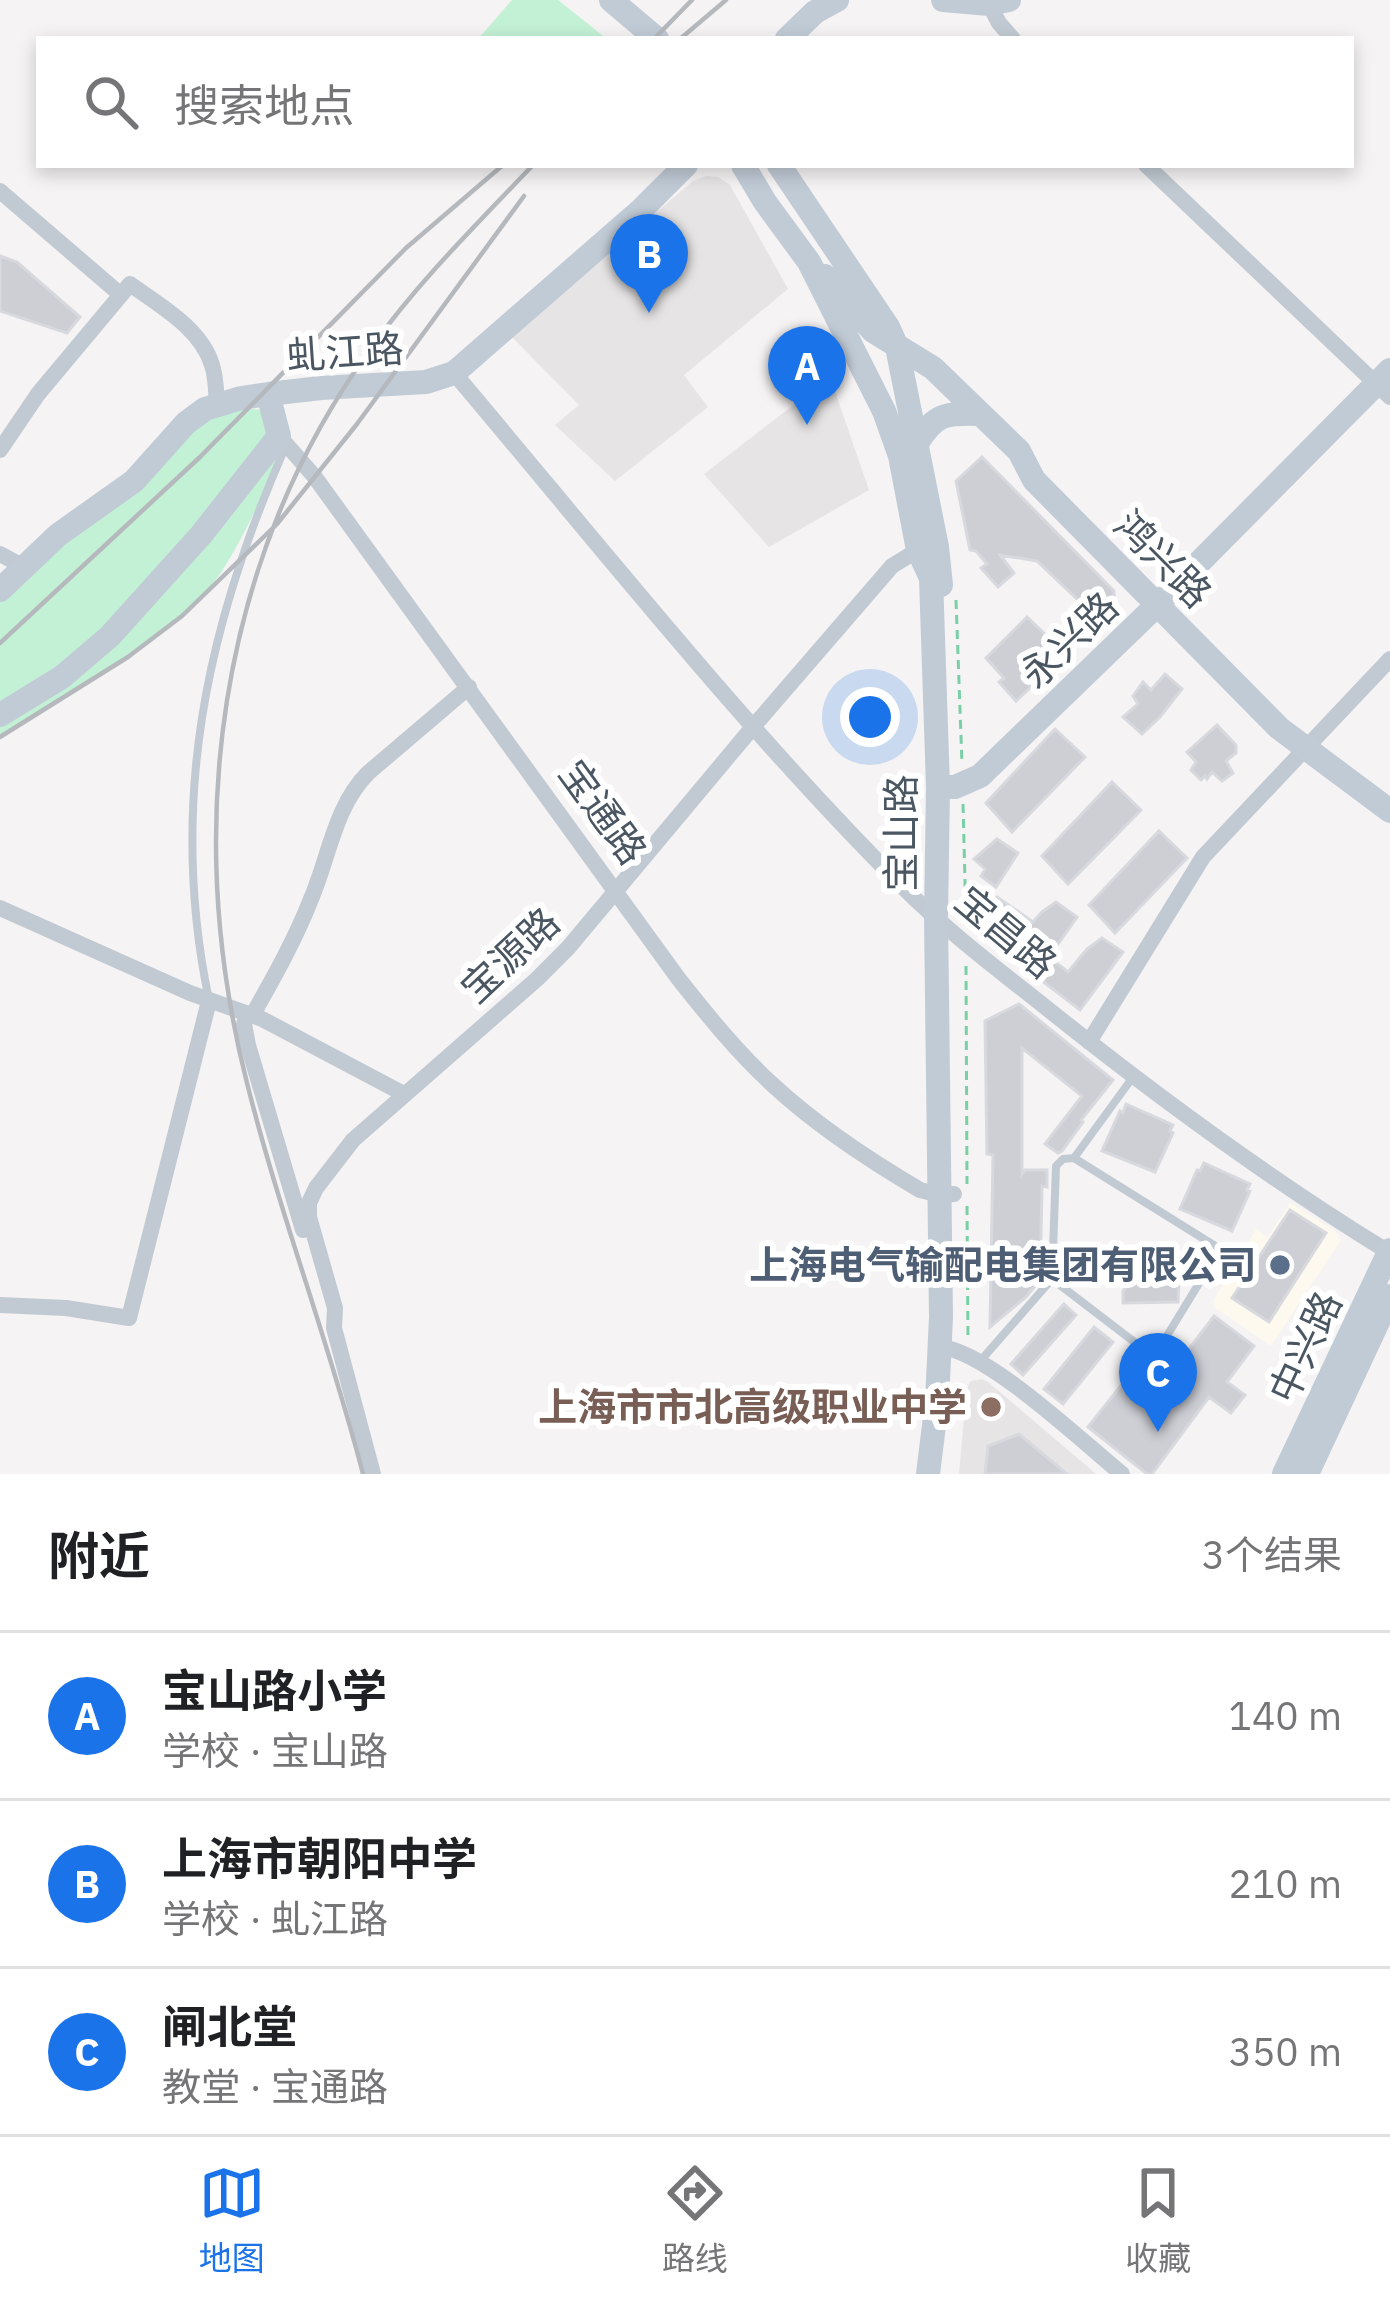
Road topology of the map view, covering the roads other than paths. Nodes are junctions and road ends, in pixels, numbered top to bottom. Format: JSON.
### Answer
{"nodes":[{"id":1,"x":594,"y":0,"type":"edge"},
{"id":2,"x":610,"y":0,"type":"edge"},
{"id":3,"x":837,"y":0,"type":"edge"},
{"id":4,"x":944,"y":0,"type":"edge"},
{"id":5,"x":999,"y":2,"type":"edge"},
{"id":6,"x":633,"y":36,"type":"edge"},
{"id":7,"x":654,"y":36,"type":"edge"},
{"id":8,"x":790,"y":36,"type":"edge"},
{"id":9,"x":1011,"y":36,"type":"edge"},
{"id":10,"x":683,"y":168,"type":"edge"},
{"id":11,"x":744,"y":168,"type":"edge"},
{"id":12,"x":781,"y":168,"type":"edge"},
{"id":13,"x":1149,"y":168,"type":"edge"},
{"id":14,"x":0,"y":191,"type":"edge"},
{"id":15,"x":809,"y":262,"type":"junction"},
{"id":16,"x":125,"y":290,"type":"junction"},
{"id":17,"x":897,"y":347,"type":"junction"},
{"id":18,"x":865,"y":373,"type":"junction"},
{"id":19,"x":454,"y":374,"type":"junction"},
{"id":20,"x":1386,"y":383,"type":"edge"},
{"id":21,"x":268,"y":394,"type":"junction"},
{"id":22,"x":218,"y":404,"type":"junction"},
{"id":23,"x":980,"y":415,"type":"junction"},
{"id":24,"x":282,"y":441,"type":"junction"},
{"id":25,"x":917,"y":443,"type":"junction"},
{"id":26,"x":0,"y":451,"type":"edge"},
{"id":27,"x":928,"y":548,"type":"junction"},
{"id":28,"x":0,"y":554,"type":"edge"},
{"id":29,"x":23,"y":567,"type":"junction"},
{"id":30,"x":0,"y":590,"type":"edge"},
{"id":31,"x":1157,"y":605,"type":"junction"},
{"id":32,"x":1390,"y":659,"type":"edge"},
{"id":33,"x":469,"y":687,"type":"junction"},
{"id":34,"x":0,"y":715,"type":"edge"},
{"id":35,"x":753,"y":727,"type":"junction"},
{"id":36,"x":1305,"y":750,"type":"junction"},
{"id":37,"x":950,"y":786,"type":"junction"},
{"id":38,"x":1390,"y":812,"type":"edge"},
{"id":39,"x":616,"y":893,"type":"junction"},
{"id":40,"x":0,"y":908,"type":"edge"},
{"id":41,"x":951,"y":930,"type":"junction"},
{"id":42,"x":209,"y":1001,"type":"junction"},
{"id":43,"x":249,"y":1015,"type":"junction"},
{"id":44,"x":1089,"y":1042,"type":"junction"},
{"id":45,"x":1134,"y":1076,"type":"junction"},
{"id":46,"x":404,"y":1094,"type":"junction"},
{"id":47,"x":1074,"y":1158,"type":"junction"},
{"id":48,"x":947,"y":1194,"type":"junction"},
{"id":49,"x":1390,"y":1252,"type":"edge"},
{"id":50,"x":1052,"y":1280,"type":"junction"},
{"id":51,"x":1390,"y":1296,"type":"edge"},
{"id":52,"x":0,"y":1305,"type":"edge"},
{"id":53,"x":334,"y":1328,"type":"junction"},
{"id":54,"x":960,"y":1352,"type":"junction"},
{"id":55,"x":373,"y":1474,"type":"edge"},
{"id":56,"x":933,"y":1474,"type":"edge"},
{"id":57,"x":1122,"y":1474,"type":"edge"},
{"id":58,"x":1284,"y":1474,"type":"edge"},
{"id":59,"x":1307,"y":1474,"type":"edge"}],
"edges":[{"from":1,"to":6,"type":"street"},
{"from":2,"to":7,"type":"street"},
{"from":3,"to":8,"type":"street"},
{"from":4,"to":5,"type":"street"},
{"from":5,"to":9,"type":"street"},
{"from":10,"to":19,"type":"street","name":"虬江路"},
{"from":11,"to":15,"type":"street","name":"宝山路"},
{"from":12,"to":17,"type":"street","name":"宝山路"},
{"from":13,"to":20,"type":"street"},
{"from":14,"to":16,"type":"street"},
{"from":15,"to":17,"type":"street","name":"鸿兴路"},
{"from":15,"to":18,"type":"street","name":"宝山路"},
{"from":16,"to":22,"type":"street"},
{"from":16,"to":26,"type":"street"},
{"from":17,"to":18,"type":"street"},
{"from":17,"to":23,"type":"street","name":"鸿兴路"},
{"from":17,"to":25,"type":"street","name":"宝山路"},
{"from":18,"to":27,"type":"street","name":"宝山路"},
{"from":19,"to":21,"type":"street","name":"虬江路"},
{"from":19,"to":35,"type":"street","name":"宝昌路"},
{"from":20,"to":31,"type":"street","name":"永兴路"},
{"from":21,"to":22,"type":"street","name":"虬江路"},
{"from":21,"to":24,"type":"street","name":"宝通路"},
{"from":22,"to":29,"type":"street","name":"虬江路"},
{"from":23,"to":25,"type":"street"},
{"from":23,"to":31,"type":"street","name":"鸿兴路"},
{"from":24,"to":33,"type":"street","name":"宝通路"},
{"from":24,"to":34,"type":"street","name":"虬江路"},
{"from":24,"to":42,"type":"lane"},
{"from":25,"to":27,"type":"street","name":"宝山路"},
{"from":27,"to":35,"type":"street","name":"宝源路"},
{"from":27,"to":37,"type":"street","name":"宝山路"},
{"from":28,"to":29,"type":"street"},
{"from":29,"to":30,"type":"street","name":"虬江路"},
{"from":31,"to":36,"type":"street","name":"鸿兴路"},
{"from":31,"to":37,"type":"street","name":"永兴路"},
{"from":32,"to":36,"type":"street"},
{"from":33,"to":39,"type":"street","name":"宝通路"},
{"from":33,"to":43,"type":"street"},
{"from":35,"to":39,"type":"street","name":"宝源路"},
{"from":35,"to":41,"type":"street","name":"宝昌路"},
{"from":36,"to":38,"type":"street","name":"鸿兴路"},
{"from":36,"to":44,"type":"street"},
{"from":37,"to":41,"type":"street","name":"宝山路"},
{"from":39,"to":46,"type":"street","name":"宝源路"},
{"from":39,"to":48,"type":"street","name":"宝通路"},
{"from":40,"to":42,"type":"street"},
{"from":41,"to":44,"type":"street","name":"宝昌路"},
{"from":41,"to":48,"type":"street","name":"宝山路"},
{"from":42,"to":43,"type":"street"},
{"from":42,"to":52,"type":"street"},
{"from":43,"to":46,"type":"street"},
{"from":43,"to":53,"type":"street"},
{"from":44,"to":45,"type":"street","name":"宝昌路"},
{"from":45,"to":47,"type":"lane"},
{"from":45,"to":49,"type":"street","name":"宝昌路"},
{"from":46,"to":53,"type":"street","name":"宝源路"},
{"from":47,"to":50,"type":"lane"},
{"from":47,"to":50,"type":"lane"},
{"from":48,"to":54,"type":"street","name":"宝山路"},
{"from":49,"to":58,"type":"street","name":"中兴路"},
{"from":50,"to":54,"type":"lane"},
{"from":51,"to":59,"type":"street","name":"中兴路"},
{"from":53,"to":55,"type":"street","name":"宝源路"},
{"from":54,"to":56,"type":"street","name":"宝山路"},
{"from":54,"to":57,"type":"street"}]}
